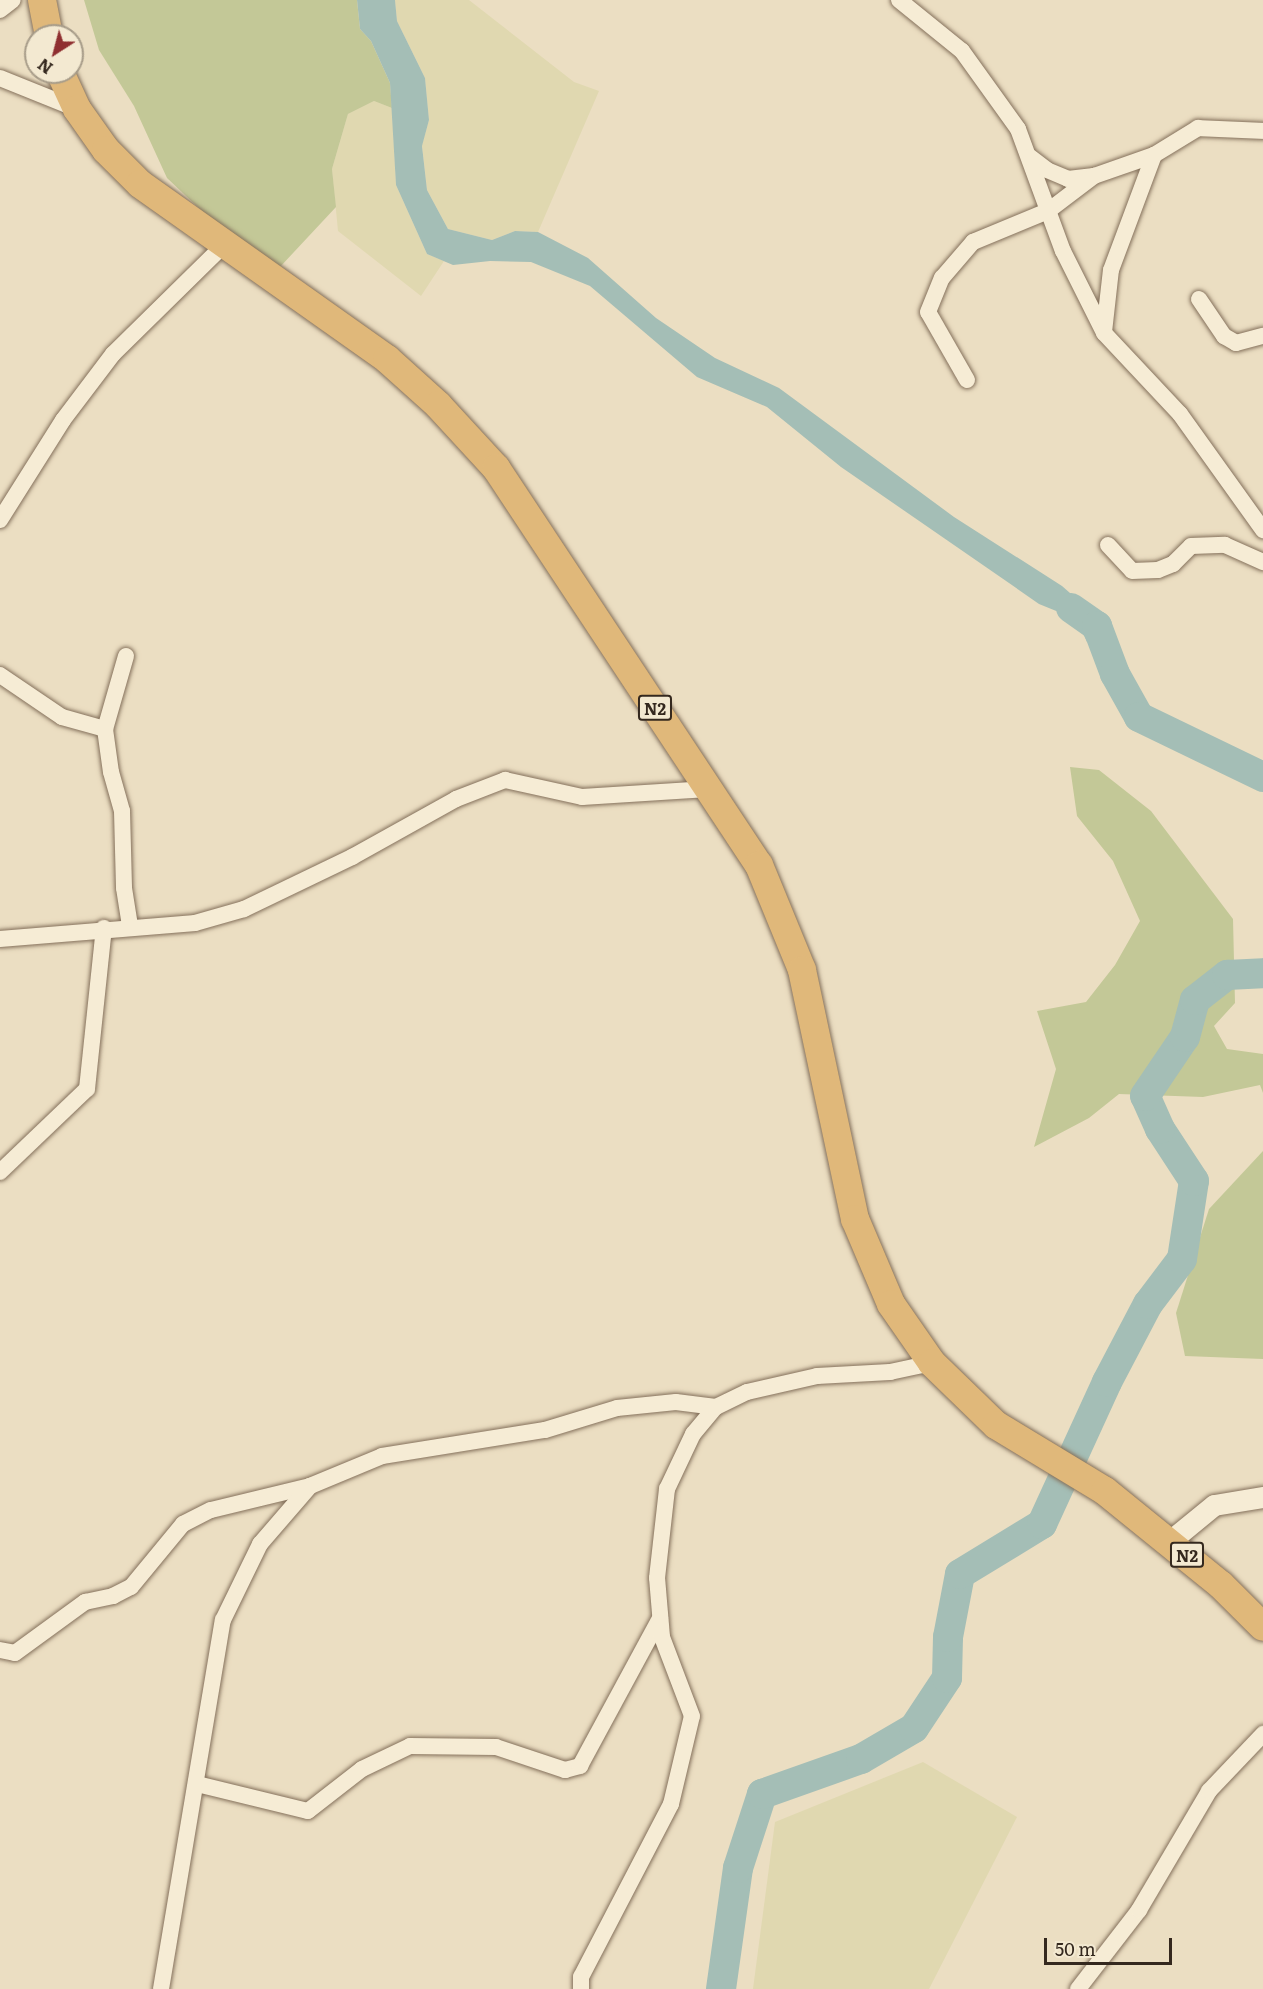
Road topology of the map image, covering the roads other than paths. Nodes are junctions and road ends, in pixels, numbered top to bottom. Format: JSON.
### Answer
{"nodes":[{"id":1,"x":13,"y":0,"type":"edge"},
{"id":2,"x":42,"y":0,"type":"edge"},
{"id":3,"x":899,"y":0,"type":"edge"},
{"id":4,"x":0,"y":10,"type":"edge"},
{"id":5,"x":47,"y":24,"type":"edge"},
{"id":6,"x":0,"y":78,"type":"edge"},
{"id":7,"x":66,"y":84,"type":"edge"},
{"id":8,"x":77,"y":109,"type":"junction"},
{"id":9,"x":1263,"y":131,"type":"edge"},
{"id":10,"x":1154,"y":155,"type":"junction"},
{"id":11,"x":1030,"y":157,"type":"junction"},
{"id":12,"x":1094,"y":176,"type":"junction"},
{"id":13,"x":1048,"y":211,"type":"junction"},
{"id":14,"x":223,"y":246,"type":"junction"},
{"id":15,"x":1199,"y":299,"type":"dead end"},
{"id":16,"x":1104,"y":333,"type":"junction"},
{"id":17,"x":1263,"y":336,"type":"edge"},
{"id":18,"x":967,"y":380,"type":"dead end"},
{"id":19,"x":0,"y":520,"type":"edge"},
{"id":20,"x":1263,"y":530,"type":"edge"},
{"id":21,"x":1108,"y":545,"type":"dead end"},
{"id":22,"x":1263,"y":562,"type":"edge"},
{"id":23,"x":126,"y":656,"type":"dead end"},
{"id":24,"x":0,"y":675,"type":"edge"},
{"id":25,"x":105,"y":729,"type":"junction"},
{"id":26,"x":708,"y":789,"type":"junction"},
{"id":27,"x":129,"y":927,"type":"junction"},
{"id":28,"x":104,"y":928,"type":"junction"},
{"id":29,"x":0,"y":939,"type":"edge"},
{"id":30,"x":0,"y":1172,"type":"edge"},
{"id":31,"x":932,"y":1363,"type":"junction"},
{"id":32,"x":716,"y":1407,"type":"junction"},
{"id":33,"x":310,"y":1486,"type":"junction"},
{"id":34,"x":1263,"y":1497,"type":"edge"},
{"id":35,"x":1170,"y":1541,"type":"junction"},
{"id":36,"x":660,"y":1618,"type":"junction"},
{"id":37,"x":1263,"y":1627,"type":"edge"},
{"id":38,"x":0,"y":1650,"type":"edge"},
{"id":39,"x":1263,"y":1734,"type":"edge"},
{"id":40,"x":197,"y":1784,"type":"junction"},
{"id":41,"x":161,"y":1989,"type":"edge"},
{"id":42,"x":581,"y":1989,"type":"edge"},
{"id":43,"x":1078,"y":1989,"type":"edge"}],
"edges":[{"from":1,"to":4,"type":"street"},
{"from":2,"to":5,"type":"highway"},
{"from":3,"to":11,"type":"street"},
{"from":6,"to":8,"type":"street"},
{"from":7,"to":8,"type":"highway","number":"N2"},
{"from":8,"to":14,"type":"highway","number":"N2"},
{"from":9,"to":10,"type":"street"},
{"from":10,"to":12,"type":"street"},
{"from":10,"to":16,"type":"street"},
{"from":11,"to":12,"type":"street"},
{"from":11,"to":13,"type":"street"},
{"from":12,"to":13,"type":"street"},
{"from":13,"to":16,"type":"street"},
{"from":13,"to":18,"type":"street"},
{"from":14,"to":19,"type":"street"},
{"from":14,"to":26,"type":"highway","number":"N2"},
{"from":15,"to":17,"type":"street"},
{"from":16,"to":20,"type":"street"},
{"from":21,"to":22,"type":"street"},
{"from":23,"to":25,"type":"street"},
{"from":24,"to":25,"type":"street"},
{"from":25,"to":27,"type":"street"},
{"from":26,"to":27,"type":"street"},
{"from":26,"to":31,"type":"highway","number":"N2"},
{"from":27,"to":28,"type":"street"},
{"from":28,"to":29,"type":"street"},
{"from":28,"to":30,"type":"street"},
{"from":31,"to":32,"type":"street"},
{"from":31,"to":35,"type":"highway","number":"N2"},
{"from":32,"to":33,"type":"street"},
{"from":32,"to":36,"type":"street"},
{"from":33,"to":38,"type":"street"},
{"from":33,"to":40,"type":"street"},
{"from":34,"to":35,"type":"street"},
{"from":35,"to":37,"type":"highway","number":"N2"},
{"from":36,"to":40,"type":"street"},
{"from":36,"to":42,"type":"street"},
{"from":39,"to":43,"type":"street"},
{"from":40,"to":41,"type":"street"}]}
